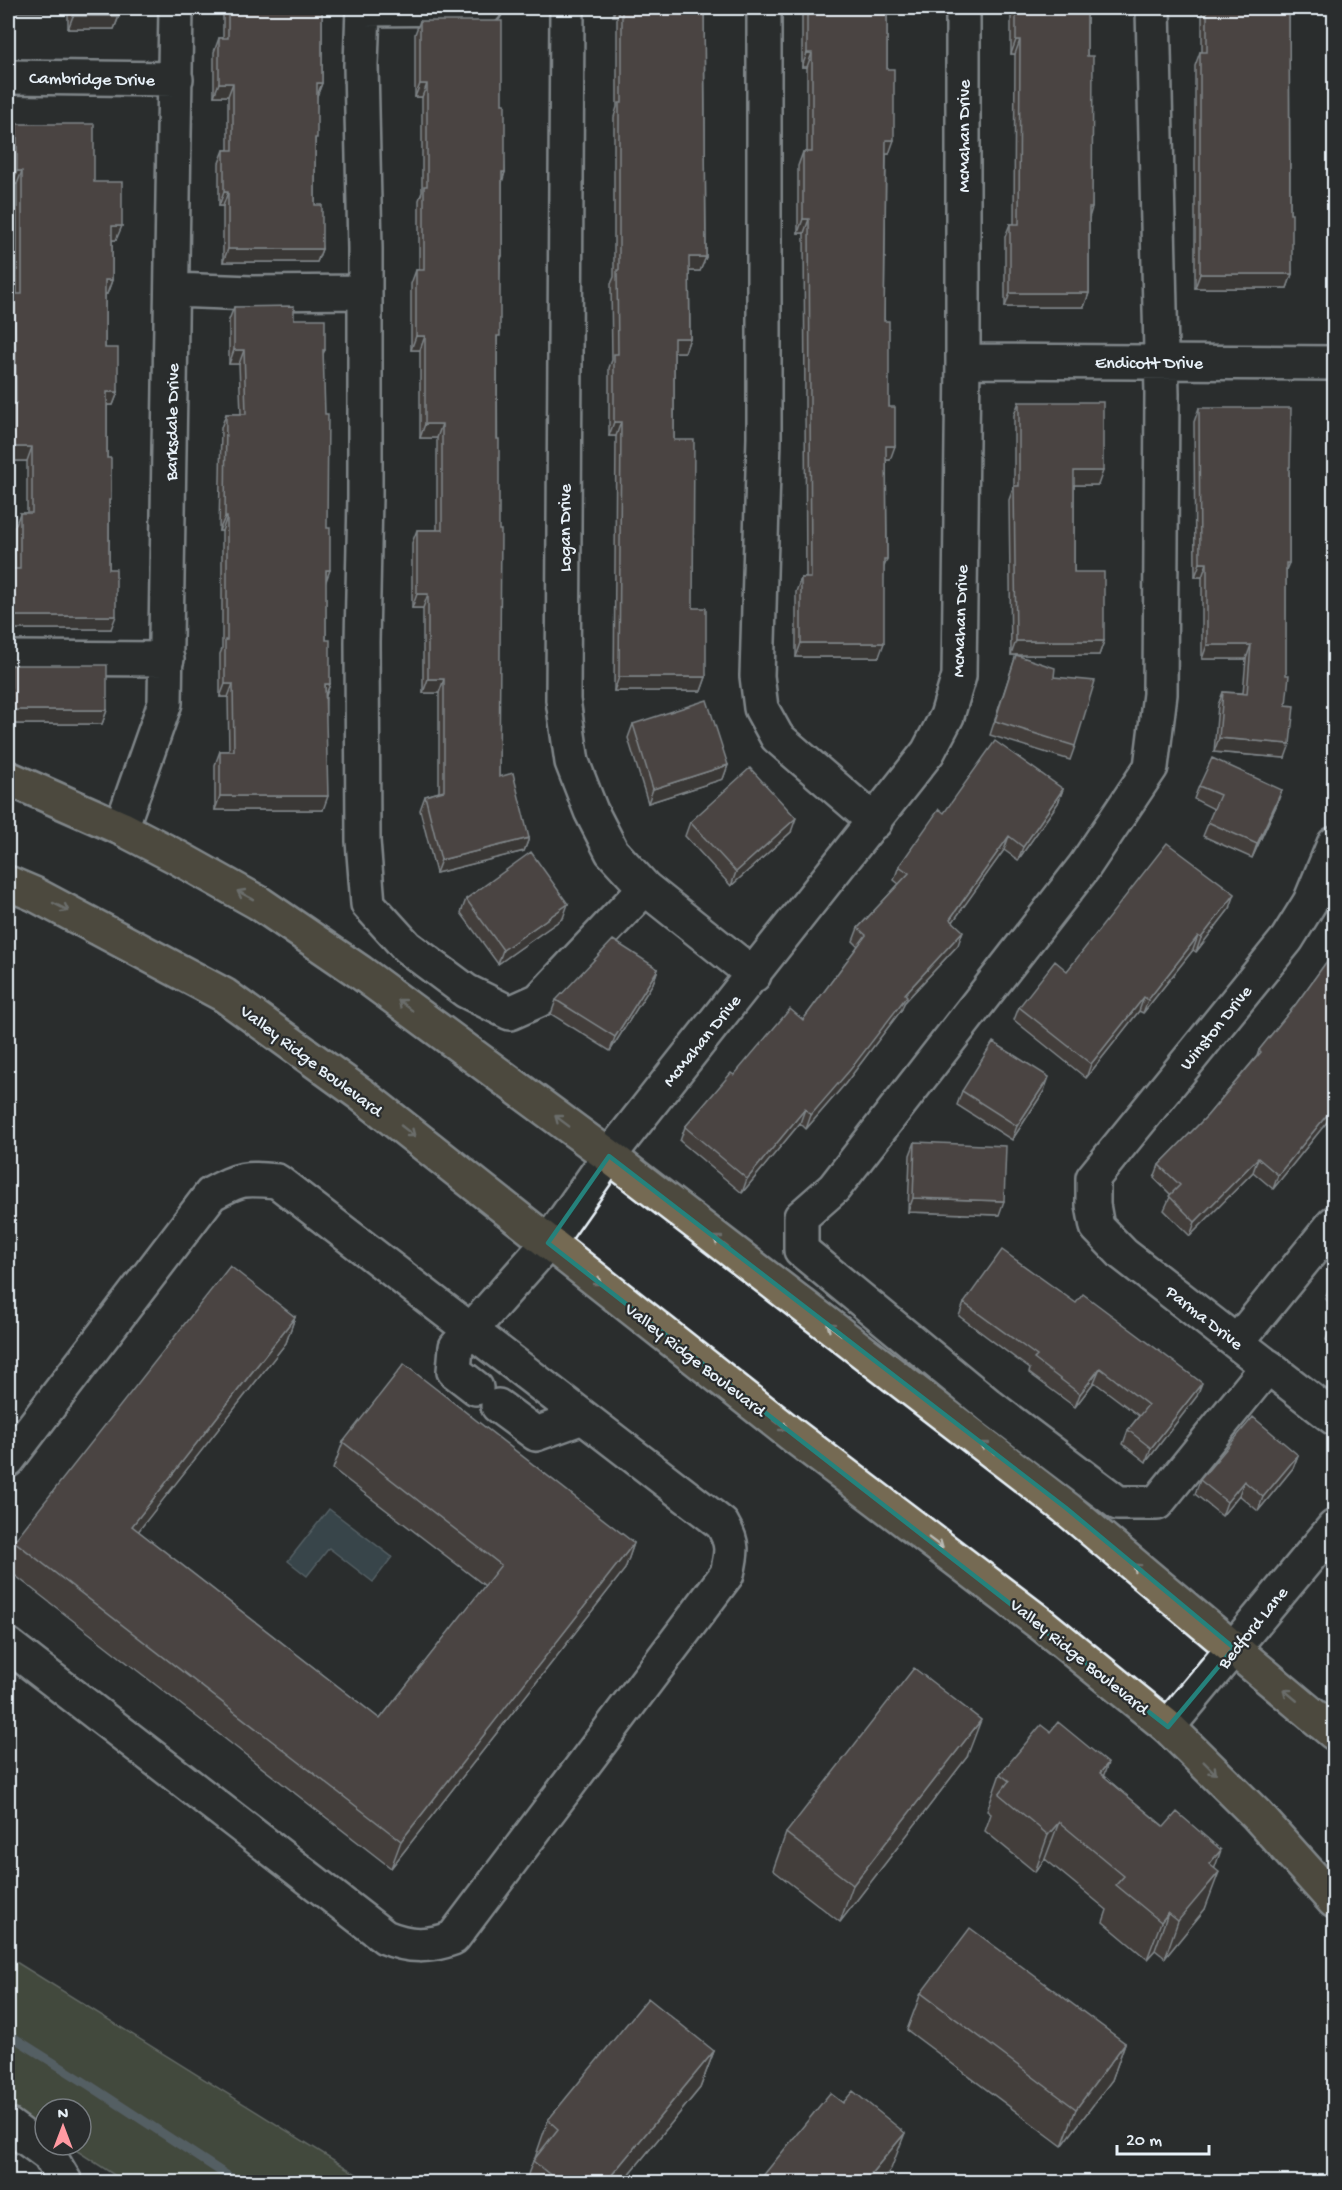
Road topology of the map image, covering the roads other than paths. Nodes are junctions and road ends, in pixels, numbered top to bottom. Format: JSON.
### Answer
{"nodes":[{"id":1,"x":176,"y":8,"type":"edge"},
{"id":2,"x":363,"y":8,"type":"edge"},
{"id":3,"x":485,"y":8,"type":"edge"},
{"id":4,"x":567,"y":8,"type":"edge"},
{"id":5,"x":764,"y":8,"type":"edge"},
{"id":6,"x":963,"y":8,"type":"edge"},
{"id":7,"x":1153,"y":8,"type":"edge"},
{"id":8,"x":8,"y":77,"type":"edge"},
{"id":9,"x":176,"y":79,"type":"junction"},
{"id":10,"x":173,"y":290,"type":"junction"},
{"id":11,"x":365,"y":292,"type":"junction"},
{"id":12,"x":963,"y":361,"type":"junction"},
{"id":13,"x":1162,"y":362,"type":"junction"},
{"id":14,"x":1335,"y":363,"type":"edge"},
{"id":15,"x":8,"y":658,"type":"edge"},
{"id":16,"x":166,"y":659,"type":"junction"},
{"id":17,"x":8,"y":778,"type":"edge"},
{"id":18,"x":53,"y":798,"type":"junction"},
{"id":19,"x":8,"y":801,"type":"edge"},
{"id":20,"x":875,"y":822,"type":"junction"},
{"id":21,"x":121,"y":828,"type":"junction"},
{"id":22,"x":1335,"y":844,"type":"edge"},
{"id":23,"x":8,"y":883,"type":"edge"},
{"id":24,"x":645,"y":888,"type":"junction"},
{"id":25,"x":754,"y":975,"type":"junction"},
{"id":26,"x":609,"y":1156,"type":"junction"},
{"id":27,"x":1093,"y":1205,"type":"joint"},
{"id":28,"x":1335,"y":1223,"type":"edge"},
{"id":29,"x":548,"y":1243,"type":"junction"},
{"id":30,"x":470,"y":1330,"type":"junction"},
{"id":31,"x":1237,"y":1342,"type":"junction"},
{"id":32,"x":1268,"y":1366,"type":"junction"},
{"id":33,"x":583,"y":1417,"type":"junction"},
{"id":34,"x":1335,"y":1418,"type":"edge"},
{"id":35,"x":8,"y":1460,"type":"edge"},
{"id":36,"x":1335,"y":1527,"type":"edge"},
{"id":37,"x":8,"y":1646,"type":"edge"},
{"id":38,"x":1234,"y":1648,"type":"junction"},
{"id":39,"x":1168,"y":1727,"type":"junction"},
{"id":40,"x":1335,"y":1733,"type":"edge"},
{"id":41,"x":1335,"y":1900,"type":"edge"},
{"id":42,"x":8,"y":2125,"type":"edge"},
{"id":43,"x":65,"y":2182,"type":"edge"}],
"edges":[{"from":1,"to":9,"type":"street","name":"Barksdale Drive"},
{"from":2,"to":3,"type":"street"},
{"from":2,"to":11,"type":"street"},
{"from":4,"to":24,"type":"street","name":"Logan Drive"},
{"from":5,"to":20,"type":"street"},
{"from":6,"to":12,"type":"street","name":"McMahan Drive"},
{"from":7,"to":13,"type":"street"},
{"from":8,"to":9,"type":"street","name":"Cambridge Drive"},
{"from":9,"to":10,"type":"street","name":"Barksdale Drive"},
{"from":10,"to":11,"type":"street"},
{"from":10,"to":16,"type":"street","name":"Barksdale Drive"},
{"from":11,"to":24,"type":"street"},
{"from":12,"to":13,"type":"street","name":"Endicott Drive"},
{"from":12,"to":20,"type":"street","name":"McMahan Drive"},
{"from":13,"to":14,"type":"street","name":"Endicott Drive"},
{"from":13,"to":32,"type":"street"},
{"from":15,"to":16,"type":"street"},
{"from":16,"to":21,"type":"street","name":"Barksdale Drive"},
{"from":17,"to":18,"type":"main road"},
{"from":18,"to":19,"type":"main road"},
{"from":18,"to":21,"type":"main road"},
{"from":20,"to":25,"type":"street","name":"McMahan Drive"},
{"from":26,"to":21,"type":"main road","one_way":true},
{"from":22,"to":27,"type":"street","name":"Winston Drive"},
{"from":23,"to":29,"type":"main road","name":"Valley Ridge Boulevard","one_way":true},
{"from":24,"to":25,"type":"street","name":"Logan Drive"},
{"from":25,"to":26,"type":"street","name":"McMahan Drive"},
{"from":26,"to":29,"type":"street","name":"McMahan Drive"},
{"from":38,"to":26,"type":"main road","one_way":true},
{"from":27,"to":31,"type":"street","name":"Parma Drive"},
{"from":28,"to":31,"type":"street"},
{"from":29,"to":30,"type":"street","name":"McMahan Drive"},
{"from":29,"to":39,"type":"main road","name":"Valley Ridge Boulevard","one_way":true},
{"from":30,"to":33,"type":"street"},
{"from":30,"to":33,"type":"street","name":"McMahan Drive"},
{"from":30,"to":35,"type":"street"},
{"from":31,"to":32,"type":"street","name":"Parma Drive"},
{"from":32,"to":34,"type":"street","name":"Parma Drive"},
{"from":33,"to":37,"type":"street"},
{"from":36,"to":38,"type":"street","name":"Bedford Lane"},
{"from":38,"to":39,"type":"street","name":"Bedford Lane"},
{"from":40,"to":38,"type":"main road","one_way":true},
{"from":39,"to":41,"type":"main road","name":"Valley Ridge Boulevard","one_way":true},
{"from":42,"to":43,"type":"street"}]}
